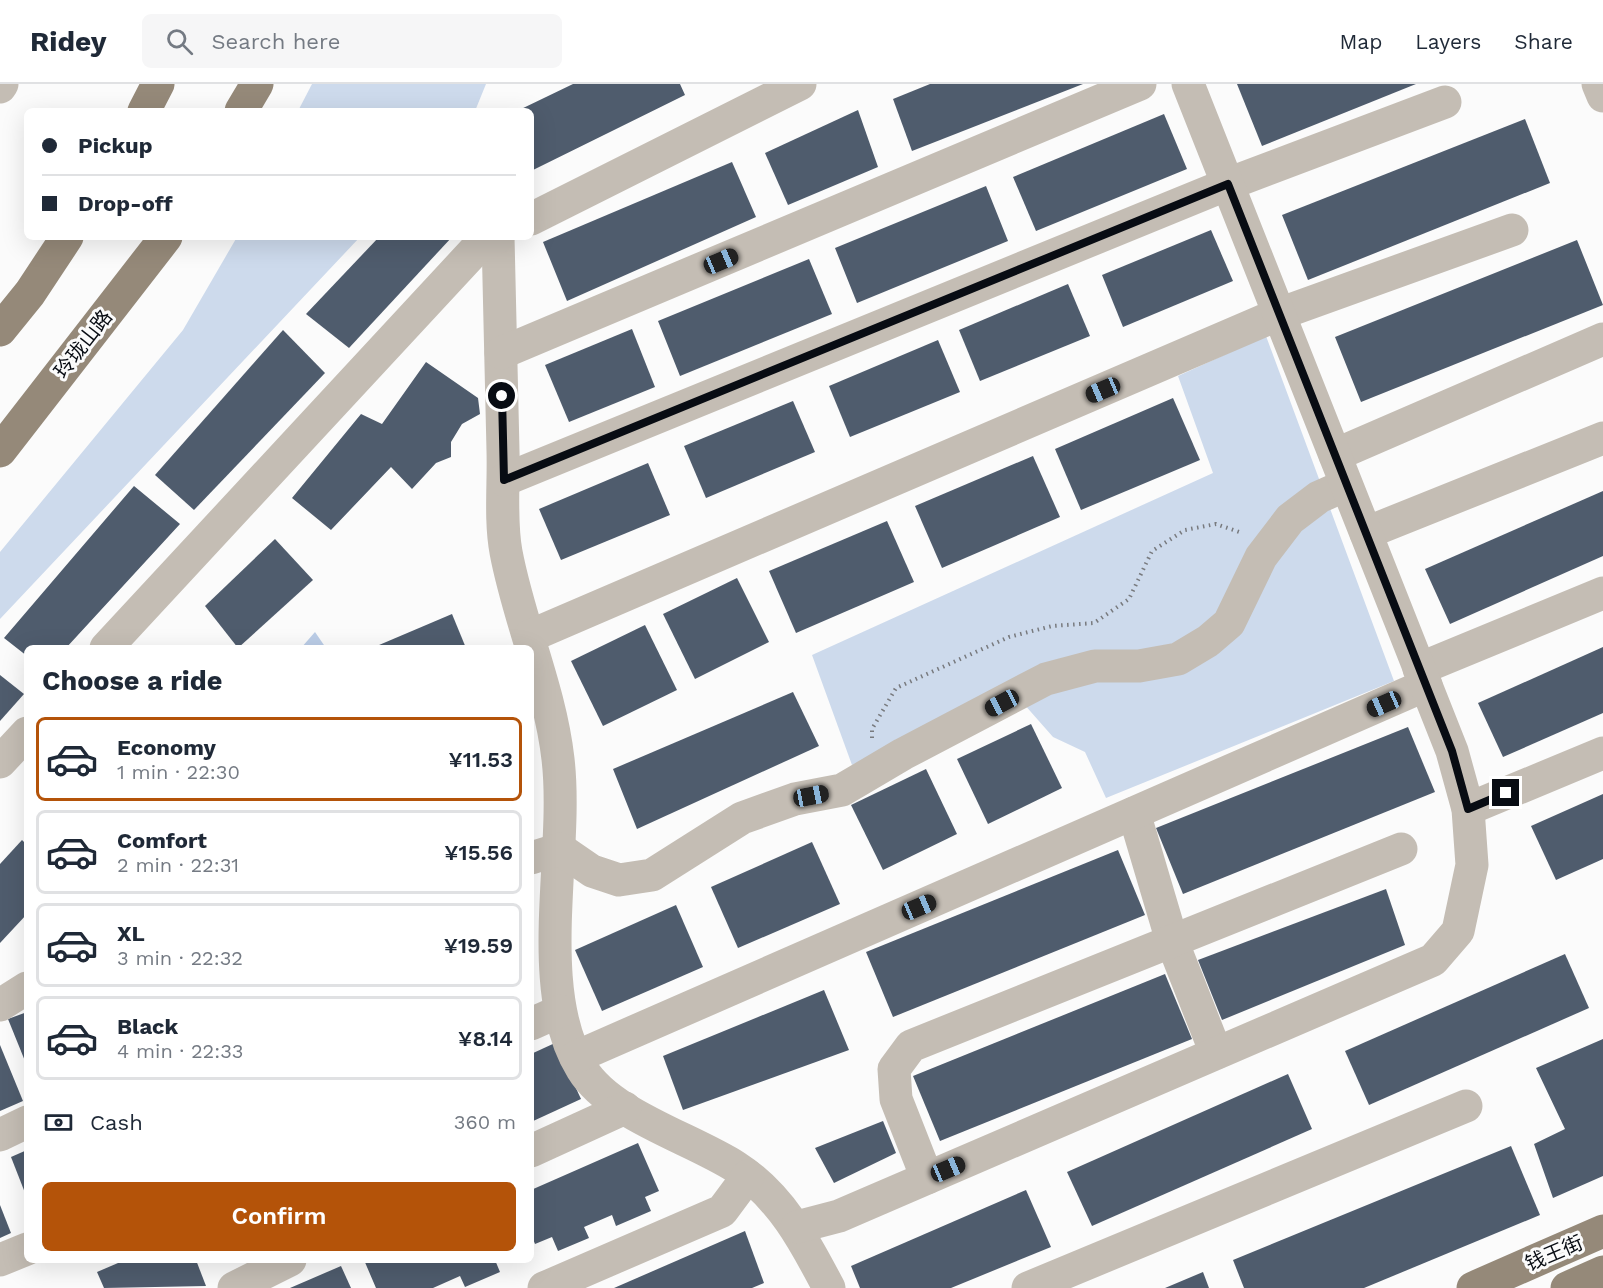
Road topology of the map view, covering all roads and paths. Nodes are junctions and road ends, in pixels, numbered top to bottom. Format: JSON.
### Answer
{"nodes":[{"id":1,"x":158,"y":84,"type":"edge"},
{"id":2,"x":257,"y":84,"type":"edge"},
{"id":3,"x":800,"y":84,"type":"edge"},
{"id":4,"x":1140,"y":84,"type":"edge"},
{"id":5,"x":1188,"y":84,"type":"edge"},
{"id":6,"x":1598,"y":84,"type":"edge"},
{"id":7,"x":1603,"y":96,"type":"edge"},
{"id":8,"x":1445,"y":102,"type":"dead end"},
{"id":9,"x":146,"y":108,"type":"edge"},
{"id":10,"x":243,"y":108,"type":"edge"},
{"id":11,"x":1228,"y":184,"type":"junction"},
{"id":12,"x":534,"y":217,"type":"edge"},
{"id":13,"x":1512,"y":230,"type":"dead end"},
{"id":14,"x":65,"y":240,"type":"edge"},
{"id":15,"x":164,"y":240,"type":"edge"},
{"id":16,"x":493,"y":240,"type":"edge"},
{"id":17,"x":498,"y":240,"type":"edge"},
{"id":18,"x":1279,"y":314,"type":"junction"},
{"id":19,"x":0,"y":330,"type":"edge"},
{"id":20,"x":1603,"y":339,"type":"edge"},
{"id":21,"x":501,"y":354,"type":"junction"},
{"id":22,"x":1603,"y":438,"type":"edge"},
{"id":23,"x":0,"y":451,"type":"edge"},
{"id":24,"x":1335,"y":455,"type":"junction"},
{"id":25,"x":504,"y":480,"type":"junction"},
{"id":26,"x":1346,"y":485,"type":"junction"},
{"id":27,"x":1366,"y":533,"type":"junction"},
{"id":28,"x":1261,"y":557,"type":"junction"},
{"id":29,"x":1603,"y":593,"type":"edge"},
{"id":30,"x":109,"y":645,"type":"edge"},
{"id":31,"x":531,"y":645,"type":"edge"},
{"id":32,"x":534,"y":648,"type":"edge"},
{"id":33,"x":534,"y":656,"type":"edge"},
{"id":34,"x":1423,"y":677,"type":"junction"},
{"id":35,"x":24,"y":736,"type":"edge"},
{"id":36,"x":1603,"y":753,"type":"edge"},
{"id":37,"x":0,"y":762,"type":"edge"},
{"id":38,"x":874,"y":771,"type":"junction"},
{"id":39,"x":1468,"y":809,"type":"junction"},
{"id":40,"x":1134,"y":813,"type":"junction"},
{"id":41,"x":1401,"y":849,"type":"dead end"},
{"id":42,"x":545,"y":853,"type":"edge"},
{"id":43,"x":1172,"y":941,"type":"junction"},
{"id":44,"x":24,"y":990,"type":"edge"},
{"id":45,"x":0,"y":1005,"type":"edge"},
{"id":46,"x":545,"y":1018,"type":"edge"},
{"id":47,"x":1216,"y":1053,"type":"junction"},
{"id":48,"x":576,"y":1057,"type":"junction"},
{"id":49,"x":1466,"y":1106,"type":"dead end"},
{"id":50,"x":625,"y":1108,"type":"junction"},
{"id":51,"x":24,"y":1124,"type":"edge"},
{"id":52,"x":0,"y":1136,"type":"edge"},
{"id":53,"x":534,"y":1150,"type":"edge"},
{"id":54,"x":748,"y":1176,"type":"junction"},
{"id":55,"x":927,"y":1178,"type":"junction"},
{"id":56,"x":797,"y":1227,"type":"junction"},
{"id":57,"x":1603,"y":1232,"type":"edge"},
{"id":58,"x":24,"y":1250,"type":"edge"},
{"id":59,"x":0,"y":1260,"type":"edge"},
{"id":60,"x":284,"y":1263,"type":"edge"},
{"id":61,"x":1603,"y":1272,"type":"edge"},
{"id":62,"x":234,"y":1288,"type":"edge"},
{"id":63,"x":544,"y":1288,"type":"edge"},
{"id":64,"x":829,"y":1288,"type":"edge"},
{"id":65,"x":1028,"y":1288,"type":"edge"},
{"id":66,"x":1473,"y":1288,"type":"edge"},
{"id":67,"x":1567,"y":1288,"type":"edge"}],
"edges":[{"from":1,"to":9,"type":"main road"},
{"from":2,"to":10,"type":"main road"},
{"from":3,"to":12,"type":"street"},
{"from":4,"to":21,"type":"street"},
{"from":5,"to":11,"type":"street"},
{"from":6,"to":7,"type":"street"},
{"from":8,"to":11,"type":"street"},
{"from":11,"to":18,"type":"street"},
{"from":11,"to":25,"type":"street"},
{"from":13,"to":18,"type":"street"},
{"from":14,"to":19,"type":"main road"},
{"from":15,"to":23,"type":"main road","name":"玲珑山路"},
{"from":16,"to":30,"type":"street"},
{"from":17,"to":21,"type":"street"},
{"from":18,"to":24,"type":"street"},
{"from":18,"to":32,"type":"street"},
{"from":20,"to":24,"type":"street"},
{"from":21,"to":25,"type":"street"},
{"from":22,"to":27,"type":"street"},
{"from":24,"to":26,"type":"street"},
{"from":25,"to":31,"type":"street"},
{"from":26,"to":27,"type":"street"},
{"from":26,"to":28,"type":"street"},
{"from":27,"to":34,"type":"street"},
{"from":28,"to":38,"type":"street"},
{"from":28,"to":38,"type":"path"},
{"from":29,"to":34,"type":"street"},
{"from":33,"to":42,"type":"street"},
{"from":34,"to":39,"type":"street"},
{"from":34,"to":40,"type":"street"},
{"from":35,"to":37,"type":"street"},
{"from":36,"to":39,"type":"street"},
{"from":38,"to":42,"type":"street"},
{"from":39,"to":47,"type":"street"},
{"from":40,"to":43,"type":"street"},
{"from":40,"to":48,"type":"street"},
{"from":41,"to":43,"type":"street"},
{"from":42,"to":46,"type":"street"},
{"from":43,"to":47,"type":"street"},
{"from":43,"to":55,"type":"street"},
{"from":44,"to":45,"type":"street"},
{"from":46,"to":48,"type":"street"},
{"from":47,"to":55,"type":"street"},
{"from":48,"to":50,"type":"street"},
{"from":49,"to":65,"type":"street"},
{"from":50,"to":53,"type":"street"},
{"from":50,"to":54,"type":"street"},
{"from":51,"to":52,"type":"street"},
{"from":54,"to":56,"type":"street"},
{"from":54,"to":63,"type":"street"},
{"from":55,"to":56,"type":"street"},
{"from":56,"to":64,"type":"street"},
{"from":57,"to":66,"type":"main road","name":"钱王街"},
{"from":58,"to":59,"type":"street"},
{"from":60,"to":62,"type":"street"},
{"from":61,"to":67,"type":"main road","name":"钱王街"}]}
